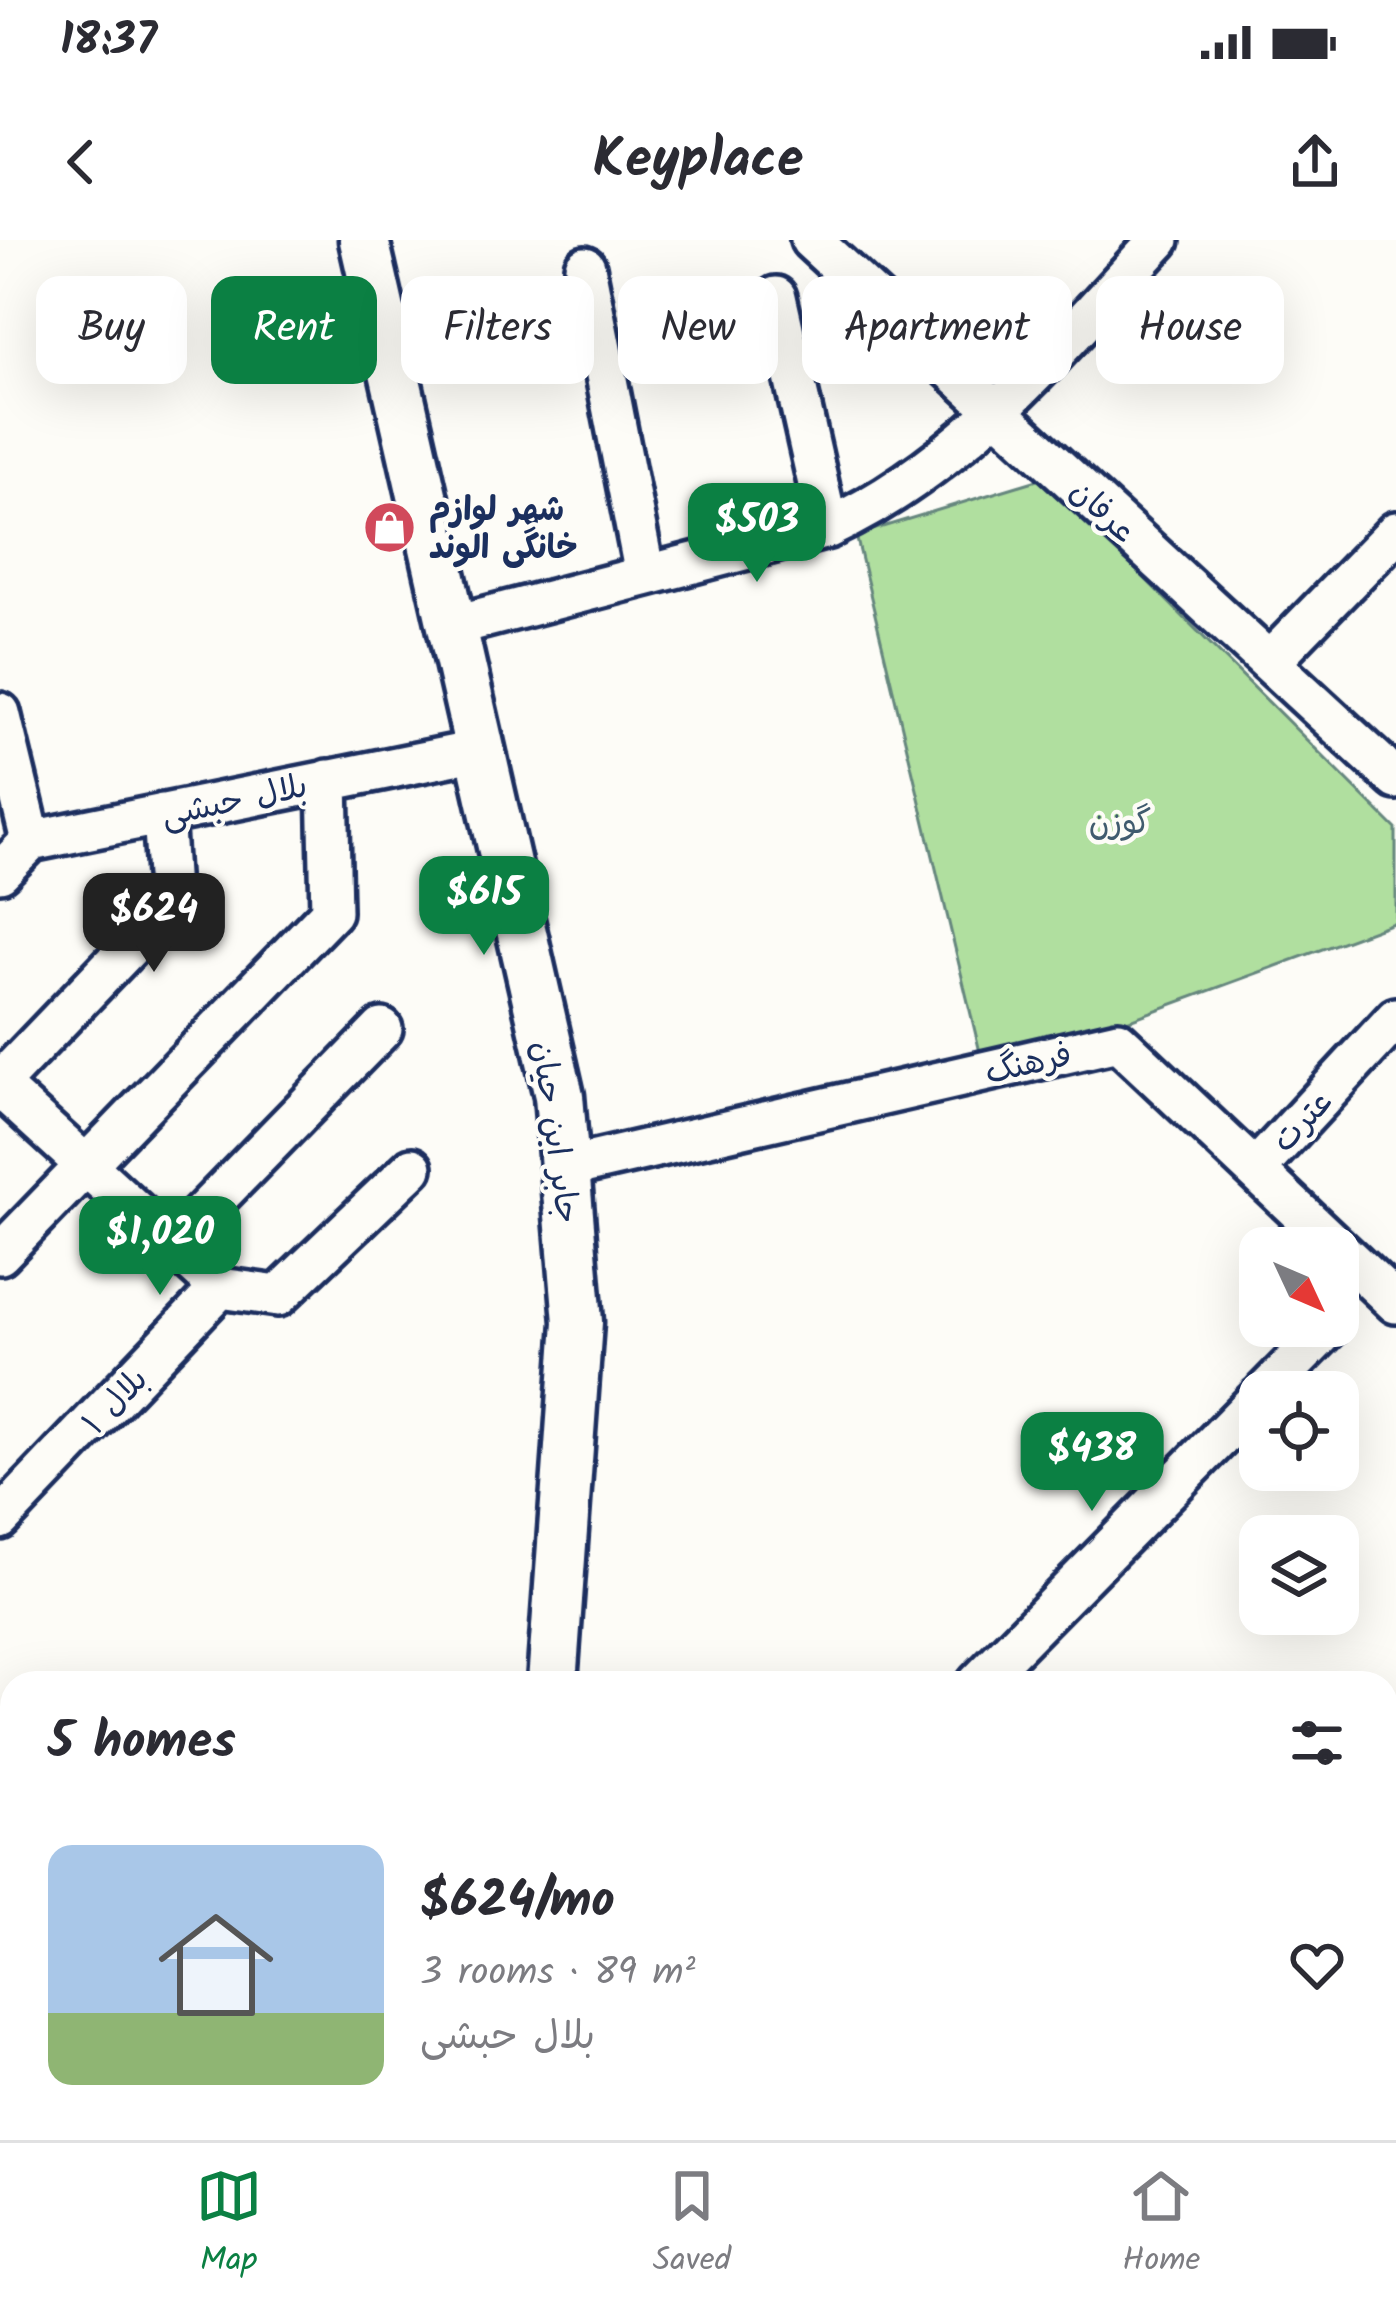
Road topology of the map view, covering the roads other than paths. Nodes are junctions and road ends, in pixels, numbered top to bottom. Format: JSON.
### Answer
{"nodes":[{"id":1,"x":364,"y":240,"type":"edge"},
{"id":2,"x":811,"y":240,"type":"edge"},
{"id":3,"x":1160,"y":240,"type":"edge"},
{"id":4,"x":585,"y":267,"type":"dead end"},
{"id":5,"x":778,"y":307,"type":"edge"},
{"id":6,"x":998,"y":412,"type":"junction"},
{"id":7,"x":828,"y":527,"type":"junction"},
{"id":8,"x":1396,"y":532,"type":"edge"},
{"id":9,"x":645,"y":575,"type":"junction"},
{"id":10,"x":452,"y":626,"type":"junction"},
{"id":11,"x":1269,"y":662,"type":"junction"},
{"id":12,"x":0,"y":713,"type":"edge"},
{"id":13,"x":480,"y":750,"type":"junction"},
{"id":14,"x":1396,"y":779,"type":"edge"},
{"id":15,"x":328,"y":780,"type":"junction"},
{"id":16,"x":163,"y":814,"type":"junction"},
{"id":17,"x":31,"y":841,"type":"junction"},
{"id":18,"x":0,"y":872,"type":"edge"},
{"id":19,"x":1396,"y":1018,"type":"edge"},
{"id":20,"x":382,"y":1029,"type":"dead end"},
{"id":21,"x":0,"y":1084,"type":"edge"},
{"id":22,"x":84,"y":1164,"type":"junction"},
{"id":23,"x":412,"y":1168,"type":"dead end"},
{"id":24,"x":565,"y":1168,"type":"junction"},
{"id":25,"x":1256,"y":1169,"type":"junction"},
{"id":26,"x":172,"y":1244,"type":"junction"},
{"id":27,"x":0,"y":1254,"type":"edge"},
{"id":28,"x":220,"y":1288,"type":"junction"},
{"id":29,"x":1385,"y":1292,"type":"edge"},
{"id":30,"x":1309,"y":1347,"type":"edge"},
{"id":31,"x":1286,"y":1371,"type":"edge"},
{"id":32,"x":1239,"y":1418,"type":"edge"},
{"id":33,"x":0,"y":1519,"type":"edge"},
{"id":34,"x":553,"y":1671,"type":"edge"},
{"id":35,"x":990,"y":1671,"type":"edge"}],
"edges":[{"from":1,"to":10,"type":"street","name":"جابر ابن حیان"},
{"from":2,"to":6,"type":"street","name":"عرفان"},
{"from":3,"to":6,"type":"street"},
{"from":4,"to":9,"type":"street"},
{"from":5,"to":7,"type":"street"},
{"from":6,"to":7,"type":"street"},
{"from":6,"to":11,"type":"street","name":"عرفان"},
{"from":7,"to":9,"type":"street"},
{"from":8,"to":11,"type":"street"},
{"from":9,"to":10,"type":"street"},
{"from":10,"to":13,"type":"street","name":"جابر ابن حیان"},
{"from":11,"to":14,"type":"street","name":"عرفان"},
{"from":12,"to":17,"type":"street"},
{"from":13,"to":15,"type":"street","name":"بلال حبشی"},
{"from":13,"to":24,"type":"street","name":"جابر ابن حیان"},
{"from":15,"to":16,"type":"street","name":"بلال حبشی"},
{"from":15,"to":22,"type":"street"},
{"from":16,"to":17,"type":"street","name":"بلال حبشی"},
{"from":16,"to":21,"type":"street"},
{"from":17,"to":18,"type":"street"},
{"from":19,"to":25,"type":"street","name":"عترت"},
{"from":20,"to":26,"type":"street"},
{"from":21,"to":22,"type":"street"},
{"from":22,"to":26,"type":"street"},
{"from":22,"to":27,"type":"street"},
{"from":23,"to":28,"type":"street"},
{"from":24,"to":25,"type":"street","name":"فرهنگ"},
{"from":24,"to":34,"type":"street","name":"جابر ابن حیان"},
{"from":25,"to":29,"type":"street","name":"فرهنگ"},
{"from":26,"to":28,"type":"street"},
{"from":28,"to":33,"type":"street","name":"بلال ۱"},
{"from":30,"to":31,"type":"street"},
{"from":32,"to":35,"type":"street"}]}
